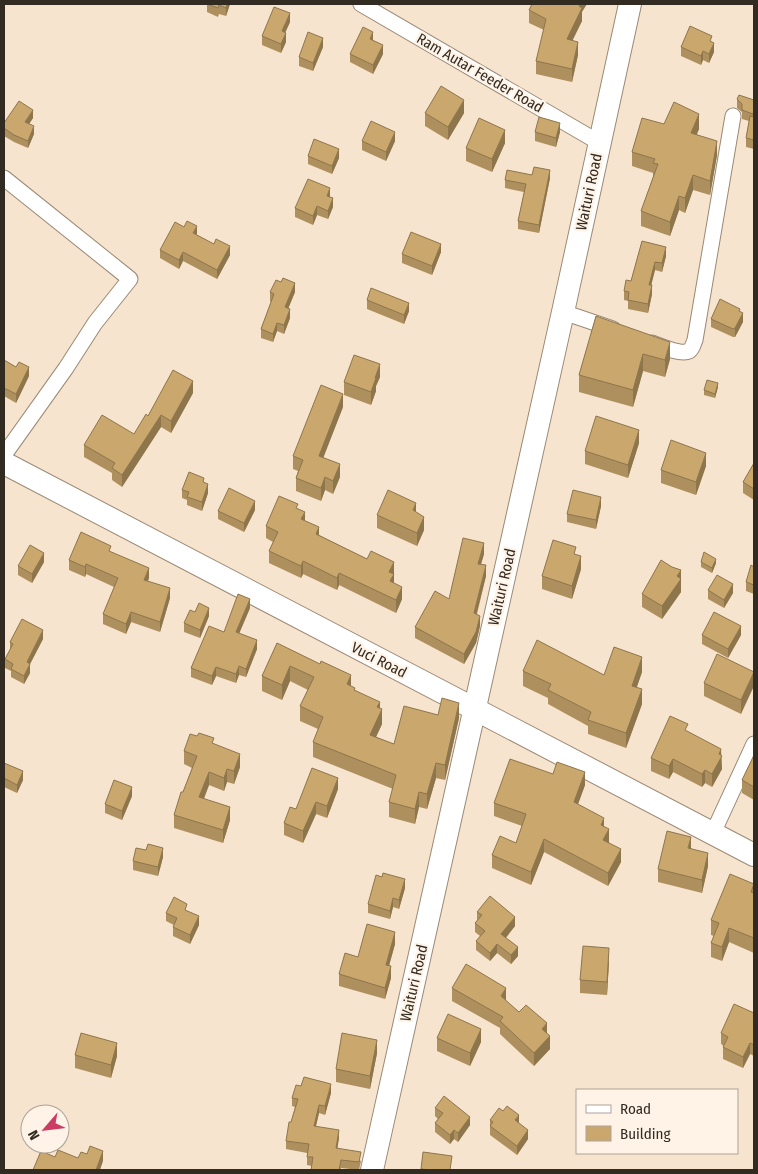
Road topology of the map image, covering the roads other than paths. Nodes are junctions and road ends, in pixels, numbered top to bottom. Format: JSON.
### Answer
{"nodes":[{"id":1,"x":361,"y":4,"type":"edge"},
{"id":2,"x":630,"y":4,"type":"edge"},
{"id":3,"x":734,"y":116,"type":"dead end"},
{"id":4,"x":600,"y":143,"type":"junction"},
{"id":5,"x":4,"y":178,"type":"edge"},
{"id":6,"x":563,"y":312,"type":"junction"},
{"id":7,"x":624,"y":333,"type":"edge"},
{"id":8,"x":641,"y":339,"type":"edge"},
{"id":9,"x":4,"y":455,"type":"edge"},
{"id":10,"x":4,"y":464,"type":"edge"},
{"id":11,"x":475,"y":709,"type":"junction"},
{"id":12,"x":754,"y":744,"type":"edge"},
{"id":13,"x":713,"y":833,"type":"junction"},
{"id":14,"x":754,"y":855,"type":"edge"},
{"id":15,"x":372,"y":1170,"type":"edge"}],
"edges":[{"from":1,"to":4,"type":"street","name":"Ram Autar Feeder Road"},
{"from":2,"to":4,"type":"main road","name":"Waituri Road"},
{"from":3,"to":8,"type":"street"},
{"from":4,"to":6,"type":"main road","name":"Waituri Road"},
{"from":5,"to":9,"type":"street"},
{"from":6,"to":7,"type":"street"},
{"from":6,"to":11,"type":"main road","name":"Waituri Road"},
{"from":10,"to":11,"type":"main road","name":"Vuci Road"},
{"from":11,"to":13,"type":"main road","name":"Vuci Road"},
{"from":11,"to":15,"type":"main road","name":"Waituri Road"},
{"from":12,"to":13,"type":"street"},
{"from":13,"to":14,"type":"main road","name":"Vuci Road"}]}
